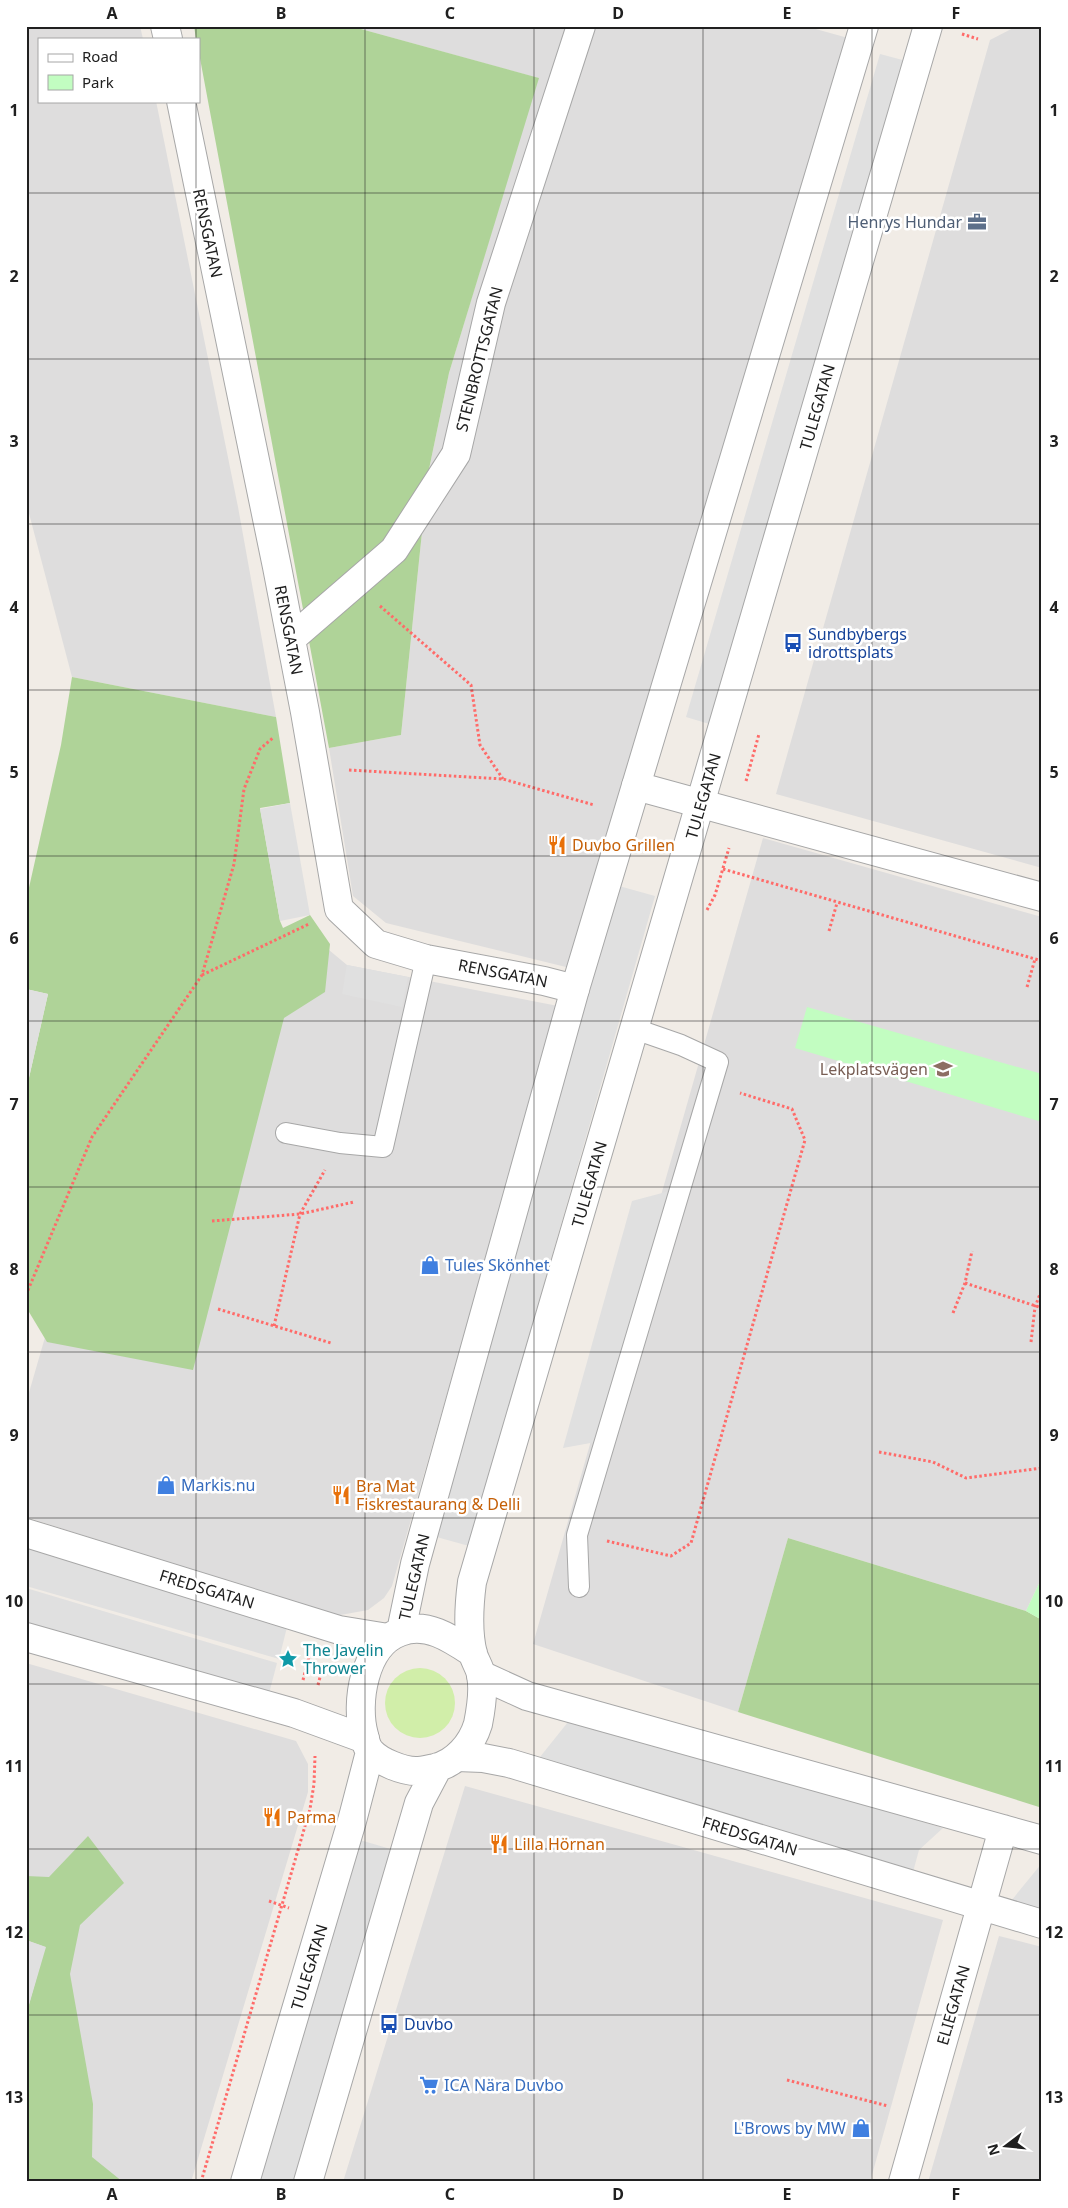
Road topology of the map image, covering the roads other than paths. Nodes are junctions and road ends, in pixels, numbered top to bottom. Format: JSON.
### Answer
{"nodes":[{"id":1,"x":581,"y":26,"type":"edge"},
{"id":2,"x":864,"y":26,"type":"edge"},
{"id":3,"x":928,"y":26,"type":"edge"},
{"id":4,"x":180,"y":102,"type":"edge"},
{"id":5,"x":290,"y":639,"type":"junction"},
{"id":6,"x":636,"y":786,"type":"junction"},
{"id":7,"x":701,"y":803,"type":"junction"},
{"id":8,"x":1042,"y":897,"type":"edge"},
{"id":9,"x":426,"y":959,"type":"junction"},
{"id":10,"x":575,"y":989,"type":"junction"},
{"id":11,"x":635,"y":1030,"type":"junction"},
{"id":12,"x":286,"y":1133,"type":"dead end"},
{"id":13,"x":26,"y":1533,"type":"edge"},
{"id":14,"x":579,"y":1587,"type":"dead end"},
{"id":15,"x":395,"y":1635,"type":"junction"},
{"id":16,"x":26,"y":1637,"type":"edge"},
{"id":17,"x":477,"y":1664,"type":"junction"},
{"id":18,"x":368,"y":1745,"type":"junction"},
{"id":19,"x":447,"y":1762,"type":"junction"},
{"id":20,"x":1003,"y":1829,"type":"junction"},
{"id":21,"x":1042,"y":1840,"type":"edge"},
{"id":22,"x":981,"y":1906,"type":"junction"},
{"id":23,"x":1042,"y":1924,"type":"edge"},
{"id":24,"x":244,"y":2182,"type":"edge"},
{"id":25,"x":308,"y":2182,"type":"edge"},
{"id":26,"x":903,"y":2182,"type":"edge"}],
"edges":[{"from":1,"to":5,"type":"street","name":"STENBROTTSGATAN"},
{"from":2,"to":6,"type":"street","name":"TULEGATAN"},
{"from":3,"to":7,"type":"street","name":"TULEGATAN"},
{"from":4,"to":5,"type":"street","name":"RENSGATAN"},
{"from":5,"to":9,"type":"street","name":"RENSGATAN"},
{"from":6,"to":7,"type":"street"},
{"from":6,"to":10,"type":"street","name":"TULEGATAN"},
{"from":7,"to":8,"type":"street"},
{"from":7,"to":11,"type":"street","name":"TULEGATAN"},
{"from":9,"to":10,"type":"street","name":"RENSGATAN"},
{"from":9,"to":12,"type":"lane"},
{"from":10,"to":15,"type":"street","name":"TULEGATAN"},
{"from":11,"to":14,"type":"lane"},
{"from":11,"to":17,"type":"street","name":"TULEGATAN"},
{"from":13,"to":15,"type":"street","name":"FREDSGATAN"},
{"from":15,"to":17,"type":"street","name":"TULEGATAN"},
{"from":15,"to":18,"type":"street","name":"TULEGATAN"},
{"from":16,"to":18,"type":"street"},
{"from":17,"to":19,"type":"street","name":"TULEGATAN"},
{"from":17,"to":20,"type":"street"},
{"from":18,"to":19,"type":"street"},
{"from":18,"to":24,"type":"street","name":"TULEGATAN"},
{"from":19,"to":22,"type":"street","name":"FREDSGATAN"},
{"from":19,"to":25,"type":"street","name":"TULEGATAN"},
{"from":20,"to":21,"type":"street"},
{"from":20,"to":22,"type":"street","name":"ELIEGATAN"},
{"from":22,"to":23,"type":"street","name":"FREDSGATAN"},
{"from":22,"to":26,"type":"street","name":"ELIEGATAN"}]}
